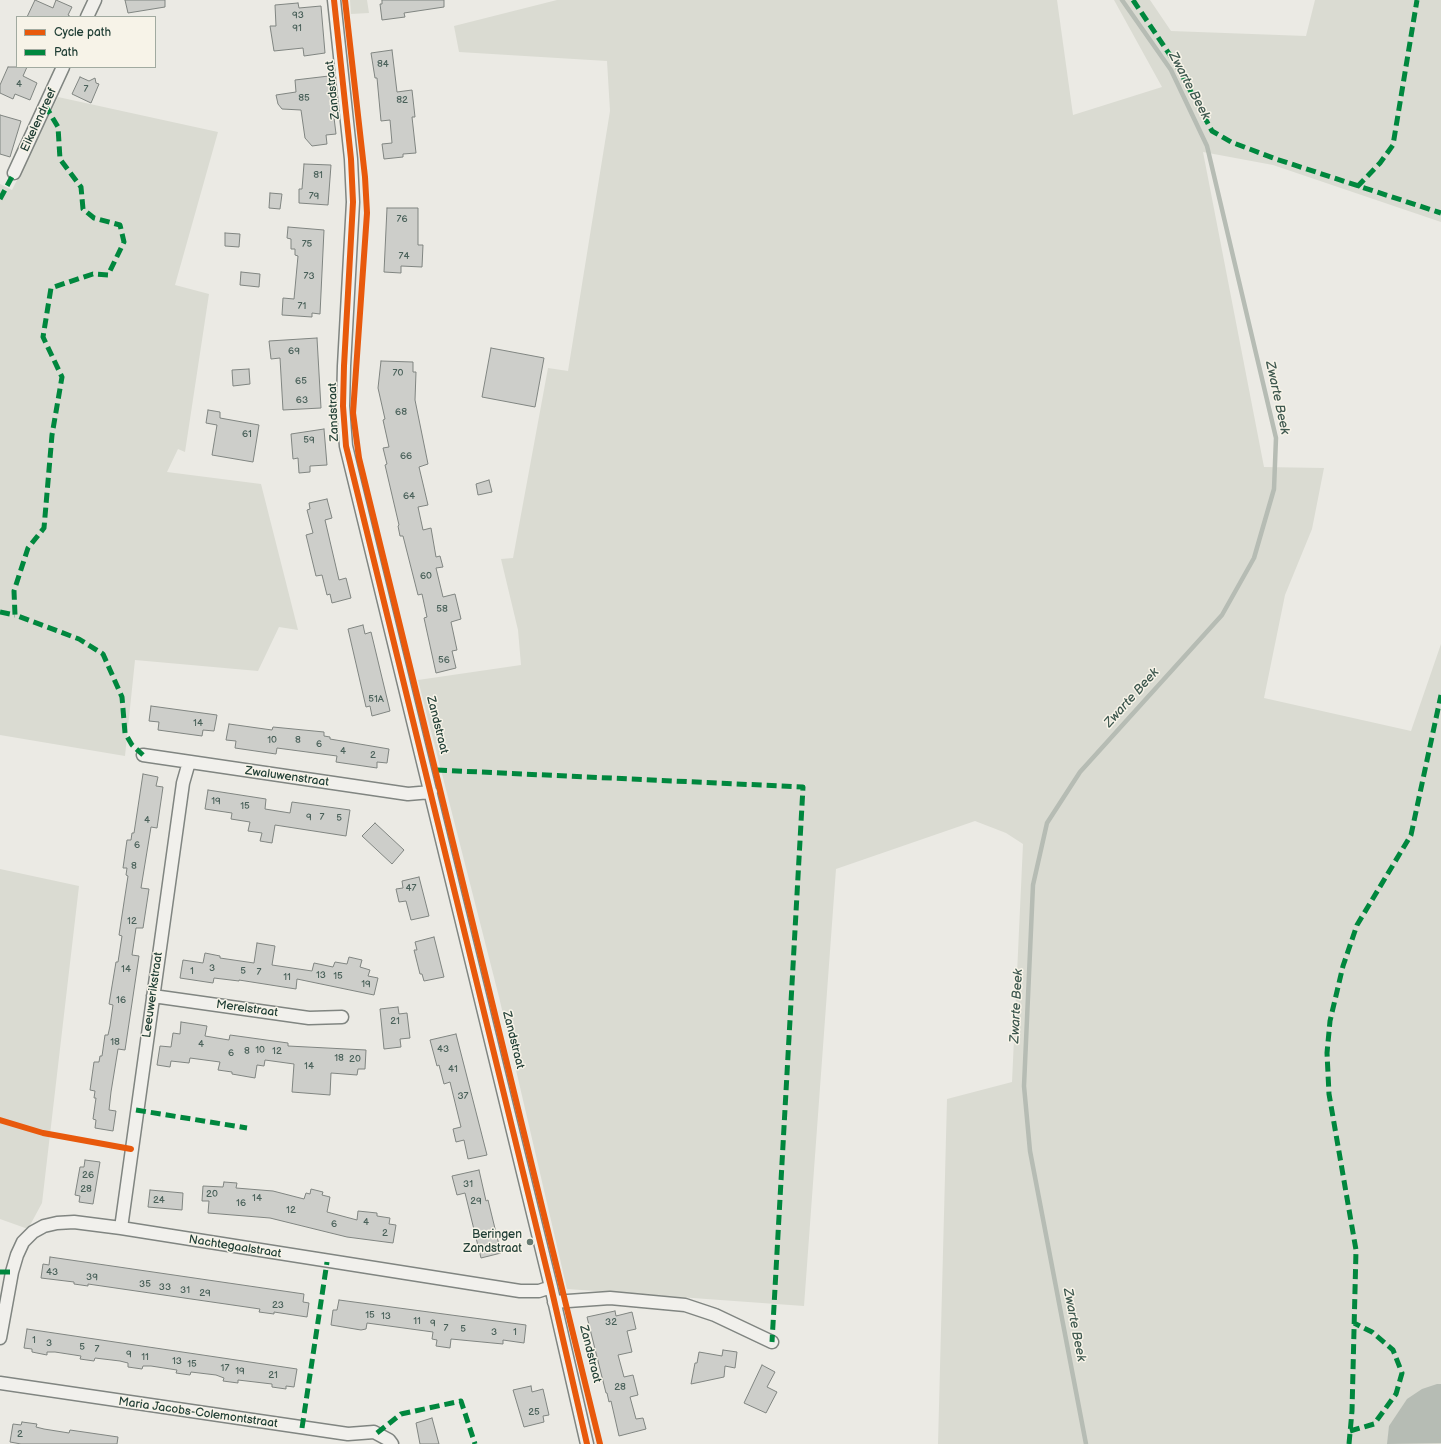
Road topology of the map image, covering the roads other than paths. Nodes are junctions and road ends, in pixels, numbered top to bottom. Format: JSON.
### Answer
{"nodes":[{"id":1,"x":95,"y":0,"type":"edge"},
{"id":2,"x":334,"y":0,"type":"edge"},
{"id":3,"x":87,"y":16,"type":"edge"},
{"id":4,"x":63,"y":68,"type":"edge"},
{"id":5,"x":14,"y":173,"type":"dead end"},
{"id":6,"x":143,"y":755,"type":"dead end"},
{"id":7,"x":189,"y":762,"type":"junction"},
{"id":8,"x":431,"y":792,"type":"junction"},
{"id":9,"x":153,"y":996,"type":"junction"},
{"id":10,"x":342,"y":1017,"type":"dead end"},
{"id":11,"x":121,"y":1228,"type":"junction"},
{"id":12,"x":551,"y":1287,"type":"junction"},
{"id":13,"x":554,"y":1302,"type":"junction"},
{"id":14,"x":0,"y":1338,"type":"edge"},
{"id":15,"x":772,"y":1342,"type":"dead end"},
{"id":16,"x":0,"y":1382,"type":"edge"},
{"id":17,"x":392,"y":1444,"type":"edge"},
{"id":18,"x":587,"y":1444,"type":"edge"}],
"edges":[{"from":1,"to":3,"type":"street"},
{"from":2,"to":8,"type":"street","name":"Zandstraat"},
{"from":4,"to":5,"type":"street","name":"Eikelendreef"},
{"from":6,"to":7,"type":"street","name":"Zwaluwenstraat"},
{"from":7,"to":8,"type":"street","name":"Zwaluwenstraat"},
{"from":7,"to":9,"type":"street","name":"Leeuwerikstraat"},
{"from":8,"to":12,"type":"street","name":"Zandstraat"},
{"from":9,"to":10,"type":"street","name":"Merelstraat"},
{"from":9,"to":11,"type":"street","name":"Leeuwerikstraat"},
{"from":11,"to":12,"type":"street","name":"Nachtegaalstraat"},
{"from":11,"to":14,"type":"street","name":"Nachtegaalstraat"},
{"from":12,"to":13,"type":"street","name":"Zandstraat"},
{"from":13,"to":15,"type":"street"},
{"from":13,"to":18,"type":"street","name":"Zandstraat"},
{"from":16,"to":17,"type":"street","name":"Maria Jacobs-Colemontstraat"}]}
